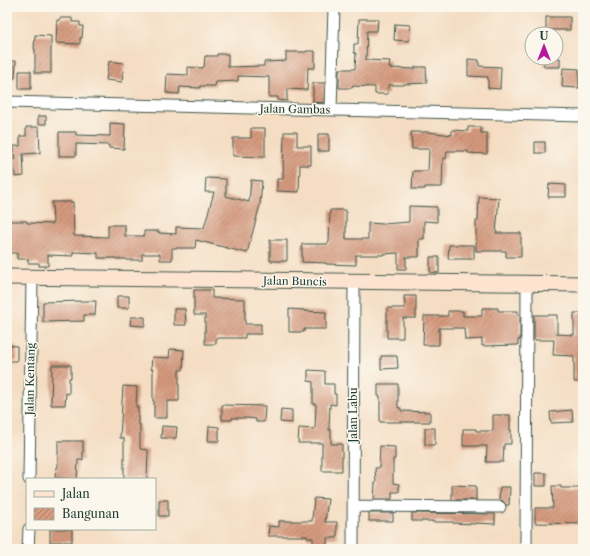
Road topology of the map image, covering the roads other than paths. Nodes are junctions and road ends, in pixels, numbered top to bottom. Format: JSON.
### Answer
{"nodes":[{"id":1,"x":334,"y":7,"type":"edge"},
{"id":2,"x":7,"y":102,"type":"edge"},
{"id":3,"x":331,"y":110,"type":"junction"},
{"id":4,"x":583,"y":116,"type":"edge"},
{"id":5,"x":7,"y":277,"type":"edge"},
{"id":6,"x":32,"y":278,"type":"junction"},
{"id":7,"x":354,"y":282,"type":"junction"},
{"id":8,"x":527,"y":284,"type":"junction"},
{"id":9,"x":583,"y":284,"type":"edge"},
{"id":10,"x":29,"y":478,"type":"edge"},
{"id":11,"x":353,"y":506,"type":"junction"},
{"id":12,"x":500,"y":507,"type":"dead end"},
{"id":13,"x":29,"y":530,"type":"edge"},
{"id":14,"x":28,"y":549,"type":"edge"},
{"id":15,"x":353,"y":549,"type":"edge"},
{"id":16,"x":526,"y":549,"type":"edge"}],
"edges":[{"from":1,"to":3,"type":"street"},
{"from":2,"to":3,"type":"street","name":"Jalan Gambas"},
{"from":3,"to":4,"type":"street","name":"Jalan Gambas"},
{"from":5,"to":6,"type":"street","name":"Jalan Buncis"},
{"from":6,"to":7,"type":"street","name":"Jalan Buncis"},
{"from":6,"to":10,"type":"street","name":"Jalan Kentang"},
{"from":7,"to":8,"type":"street","name":"Jalan Buncis"},
{"from":7,"to":11,"type":"street","name":"Jalan Labu"},
{"from":8,"to":9,"type":"street","name":"Jalan Buncis"},
{"from":8,"to":16,"type":"street"},
{"from":11,"to":12,"type":"street"},
{"from":11,"to":15,"type":"street","name":"Jalan Labu"},
{"from":13,"to":14,"type":"street"}]}
